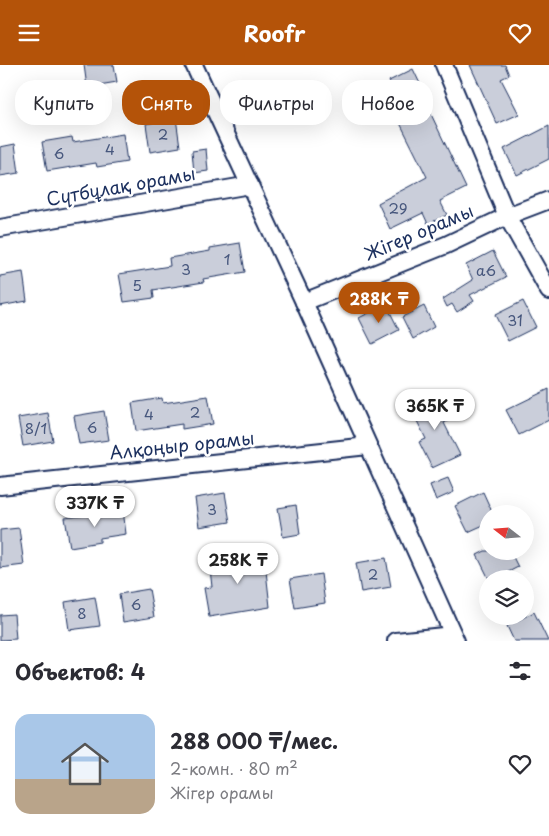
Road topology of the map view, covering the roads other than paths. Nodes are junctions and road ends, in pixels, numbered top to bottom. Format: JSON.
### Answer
{"nodes":[{"id":1,"x":194,"y":65,"type":"edge"},
{"id":2,"x":444,"y":65,"type":"edge"},
{"id":3,"x":250,"y":185,"type":"junction"},
{"id":4,"x":549,"y":200,"type":"edge"},
{"id":5,"x":507,"y":216,"type":"junction"},
{"id":6,"x":0,"y":227,"type":"edge"},
{"id":7,"x":549,"y":291,"type":"edge"},
{"id":8,"x":304,"y":302,"type":"junction"},
{"id":9,"x":368,"y":446,"type":"junction"},
{"id":10,"x":0,"y":486,"type":"edge"},
{"id":11,"x":454,"y":638,"type":"edge"},
{"id":12,"x":396,"y":641,"type":"edge"}],
"edges":[{"from":1,"to":3,"type":"street"},
{"from":2,"to":5,"type":"street"},
{"from":3,"to":6,"type":"street","name":"Cүтбұлақ орамы"},
{"from":3,"to":8,"type":"street"},
{"from":4,"to":5,"type":"street","name":"Жігер орамы"},
{"from":5,"to":7,"type":"street"},
{"from":5,"to":8,"type":"street","name":"Жігер орамы"},
{"from":8,"to":9,"type":"street"},
{"from":9,"to":10,"type":"street","name":"Алқоңыр орамы"},
{"from":9,"to":11,"type":"street"},
{"from":11,"to":12,"type":"street"}]}
